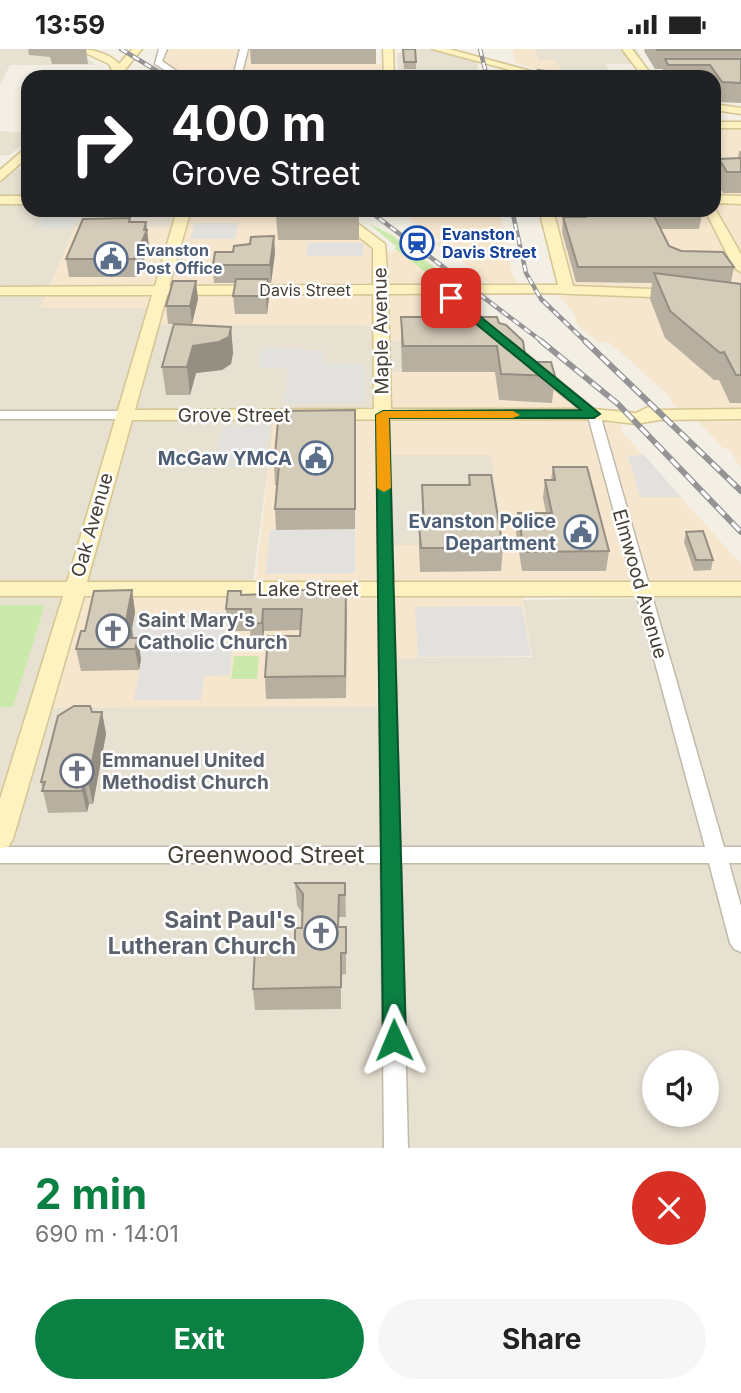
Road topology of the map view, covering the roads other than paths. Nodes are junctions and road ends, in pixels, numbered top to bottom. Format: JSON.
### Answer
{"nodes":[{"id":1,"x":82,"y":49,"type":"edge"},
{"id":2,"x":137,"y":49,"type":"edge"},
{"id":3,"x":163,"y":49,"type":"edge"},
{"id":4,"x":244,"y":49,"type":"edge"},
{"id":5,"x":388,"y":49,"type":"edge"},
{"id":6,"x":436,"y":49,"type":"edge"},
{"id":7,"x":459,"y":49,"type":"edge"},
{"id":8,"x":627,"y":49,"type":"edge"},
{"id":9,"x":505,"y":51,"type":"edge"},
{"id":10,"x":633,"y":60,"type":"junction"},
{"id":11,"x":115,"y":70,"type":"edge"},
{"id":12,"x":119,"y":70,"type":"edge"},
{"id":13,"x":170,"y":70,"type":"edge"},
{"id":14,"x":239,"y":70,"type":"edge"},
{"id":15,"x":389,"y":70,"type":"edge"},
{"id":16,"x":510,"y":70,"type":"edge"},
{"id":17,"x":634,"y":70,"type":"edge"},
{"id":18,"x":642,"y":70,"type":"edge"},
{"id":19,"x":721,"y":110,"type":"edge"},
{"id":20,"x":741,"y":113,"type":"edge"},
{"id":21,"x":721,"y":125,"type":"edge"},
{"id":22,"x":741,"y":125,"type":"edge"},
{"id":23,"x":21,"y":157,"type":"edge"},
{"id":24,"x":0,"y":177,"type":"edge"},
{"id":25,"x":721,"y":199,"type":"edge"},
{"id":26,"x":0,"y":200,"type":"edge"},
{"id":27,"x":21,"y":200,"type":"edge"},
{"id":28,"x":741,"y":200,"type":"edge"},
{"id":29,"x":182,"y":217,"type":"edge"},
{"id":30,"x":341,"y":217,"type":"edge"},
{"id":31,"x":548,"y":217,"type":"edge"},
{"id":32,"x":716,"y":217,"type":"edge"},
{"id":33,"x":741,"y":268,"type":"edge"},
{"id":34,"x":160,"y":290,"type":"junction"},
{"id":35,"x":382,"y":290,"type":"junction"},
{"id":36,"x":0,"y":291,"type":"edge"},
{"id":37,"x":442,"y":291,"type":"junction"},
{"id":38,"x":567,"y":291,"type":"junction"},
{"id":39,"x":690,"y":295,"type":"edge"},
{"id":40,"x":594,"y":414,"type":"junction"},
{"id":41,"x":741,"y":414,"type":"edge"},
{"id":42,"x":0,"y":415,"type":"edge"},
{"id":43,"x":123,"y":415,"type":"junction"},
{"id":44,"x":383,"y":415,"type":"junction"},
{"id":45,"x":0,"y":589,"type":"edge"},
{"id":46,"x":73,"y":589,"type":"junction"},
{"id":47,"x":387,"y":589,"type":"junction"},
{"id":48,"x":741,"y":589,"type":"edge"},
{"id":49,"x":641,"y":590,"type":"junction"},
{"id":50,"x":0,"y":839,"type":"edge"},
{"id":51,"x":0,"y":855,"type":"edge"},
{"id":52,"x":392,"y":855,"type":"junction"},
{"id":53,"x":718,"y":855,"type":"junction"},
{"id":54,"x":741,"y":855,"type":"edge"},
{"id":55,"x":741,"y":943,"type":"edge"},
{"id":56,"x":396,"y":1148,"type":"edge"}],
"edges":[{"from":1,"to":11,"type":"street"},
{"from":2,"to":12,"type":"street"},
{"from":3,"to":13,"type":"street"},
{"from":4,"to":14,"type":"street"},
{"from":5,"to":15,"type":"street"},
{"from":6,"to":16,"type":"street"},
{"from":7,"to":16,"type":"street"},
{"from":8,"to":10,"type":"street"},
{"from":9,"to":16,"type":"street"},
{"from":10,"to":17,"type":"street"},
{"from":10,"to":18,"type":"street"},
{"from":19,"to":20,"type":"street"},
{"from":21,"to":22,"type":"street"},
{"from":23,"to":24,"type":"street"},
{"from":25,"to":28,"type":"street"},
{"from":26,"to":27,"type":"street"},
{"from":29,"to":34,"type":"street","name":"Oak Avenue"},
{"from":30,"to":35,"type":"street","name":"Maple Avenue"},
{"from":31,"to":38,"type":"street"},
{"from":32,"to":33,"type":"street"},
{"from":34,"to":35,"type":"street","name":"Davis Street"},
{"from":34,"to":36,"type":"street","name":"Davis Street"},
{"from":34,"to":43,"type":"street","name":"Oak Avenue"},
{"from":35,"to":37,"type":"street","name":"Davis Street"},
{"from":35,"to":44,"type":"street","name":"Maple Avenue"},
{"from":37,"to":38,"type":"street","name":"Davis Street"},
{"from":37,"to":40,"type":"street"},
{"from":38,"to":39,"type":"street","name":"Davis Street"},
{"from":40,"to":41,"type":"street","name":"Grove Street"},
{"from":40,"to":44,"type":"street","name":"Grove Street"},
{"from":40,"to":49,"type":"street","name":"Elmwood Avenue"},
{"from":42,"to":43,"type":"street","name":"Grove Street"},
{"from":43,"to":44,"type":"street","name":"Grove Street"},
{"from":43,"to":46,"type":"street","name":"Oak Avenue"},
{"from":44,"to":47,"type":"street","name":"Maple Avenue"},
{"from":45,"to":46,"type":"street","name":"Lake Street"},
{"from":46,"to":47,"type":"street","name":"Lake Street"},
{"from":46,"to":50,"type":"street","name":"Oak Avenue"},
{"from":47,"to":49,"type":"street","name":"Lake Street"},
{"from":47,"to":52,"type":"street","name":"Maple Avenue"},
{"from":48,"to":49,"type":"street","name":"Lake Street"},
{"from":49,"to":53,"type":"street","name":"Elmwood Avenue"},
{"from":51,"to":52,"type":"street","name":"Greenwood Street"},
{"from":52,"to":53,"type":"street","name":"Greenwood Street"},
{"from":52,"to":56,"type":"street","name":"Maple Avenue"},
{"from":53,"to":54,"type":"street","name":"Greenwood Street"},
{"from":53,"to":55,"type":"street","name":"Elmwood Avenue"}]}
